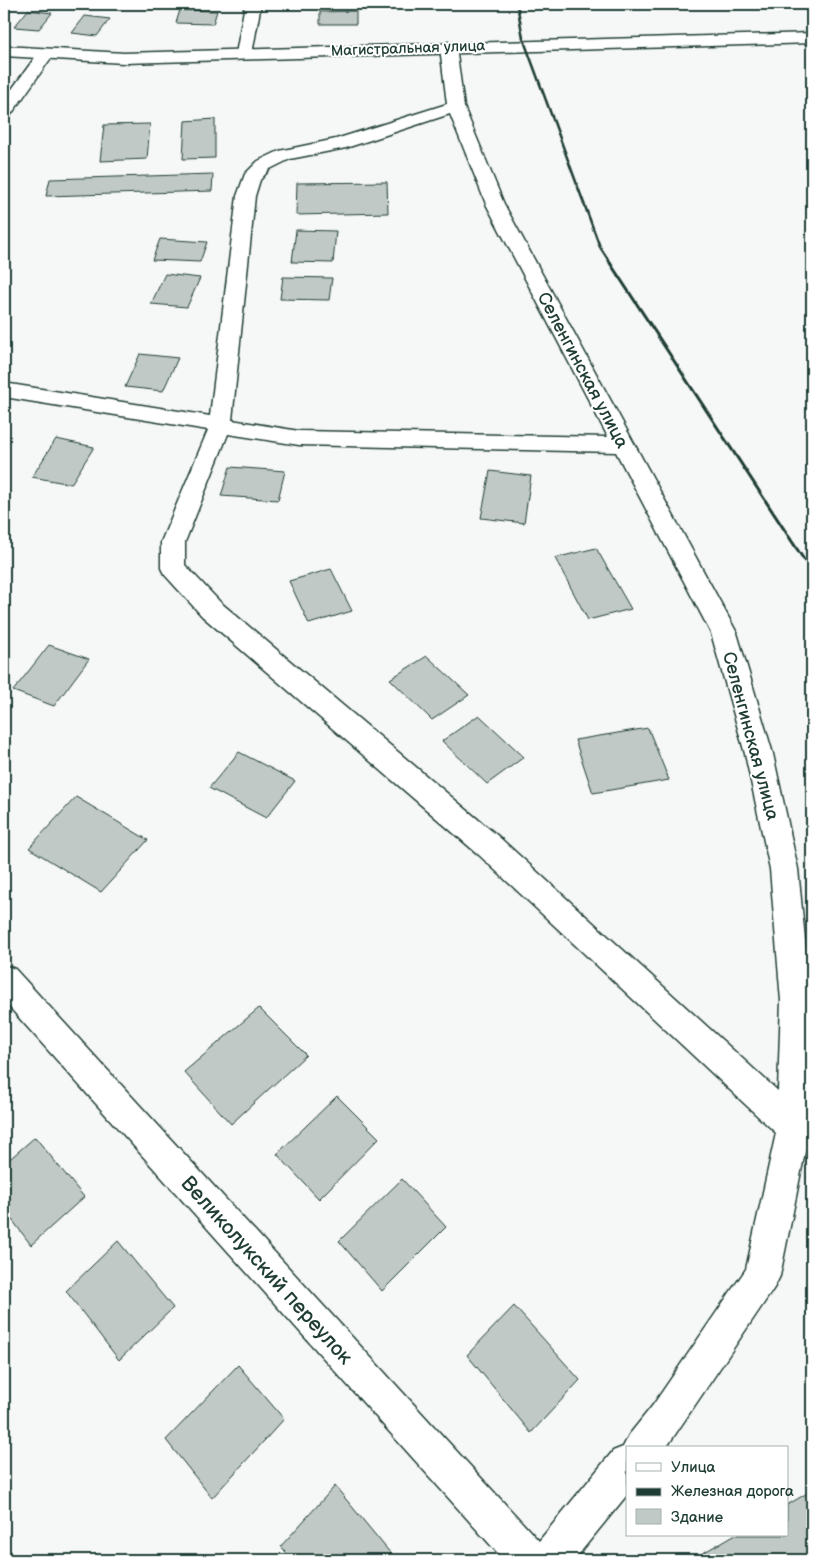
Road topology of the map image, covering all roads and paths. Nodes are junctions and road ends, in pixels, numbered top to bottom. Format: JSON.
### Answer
{"nodes":[{"id":1,"x":253,"y":4,"type":"edge"},
{"id":2,"x":812,"y":38,"type":"edge"},
{"id":3,"x":448,"y":47,"type":"junction"},
{"id":4,"x":4,"y":51,"type":"edge"},
{"id":5,"x":244,"y":54,"type":"junction"},
{"id":6,"x":45,"y":55,"type":"junction"},
{"id":7,"x":456,"y":107,"type":"junction"},
{"id":8,"x":4,"y":112,"type":"edge"},
{"id":9,"x":4,"y":390,"type":"edge"},
{"id":10,"x":220,"y":427,"type":"junction"},
{"id":11,"x":622,"y":445,"type":"junction"},
{"id":12,"x":4,"y":979,"type":"edge"},
{"id":13,"x":794,"y":1127,"type":"junction"},
{"id":14,"x":644,"y":1446,"type":"edge"},
{"id":15,"x":626,"y":1466,"type":"edge"},
{"id":16,"x":530,"y":1560,"type":"edge"},
{"id":17,"x":549,"y":1560,"type":"edge"}],
"edges":[{"from":1,"to":5,"type":"street"},
{"from":2,"to":3,"type":"street","name":"Магистральная улица"},
{"from":3,"to":5,"type":"street","name":"Магистральная улица"},
{"from":3,"to":7,"type":"street","name":"Селенгинская улица"},
{"from":4,"to":6,"type":"street","name":"Магистральная улица"},
{"from":5,"to":6,"type":"street","name":"Магистральная улица"},
{"from":6,"to":8,"type":"street"},
{"from":7,"to":10,"type":"street"},
{"from":7,"to":11,"type":"street","name":"Селенгинская улица"},
{"from":9,"to":10,"type":"street"},
{"from":10,"to":11,"type":"street"},
{"from":10,"to":13,"type":"street"},
{"from":11,"to":13,"type":"street","name":"Селенгинская улица"},
{"from":12,"to":16,"type":"street","name":"Великолукский переулок"},
{"from":13,"to":14,"type":"street","name":"Селенгинская улица"},
{"from":15,"to":17,"type":"street"}]}
